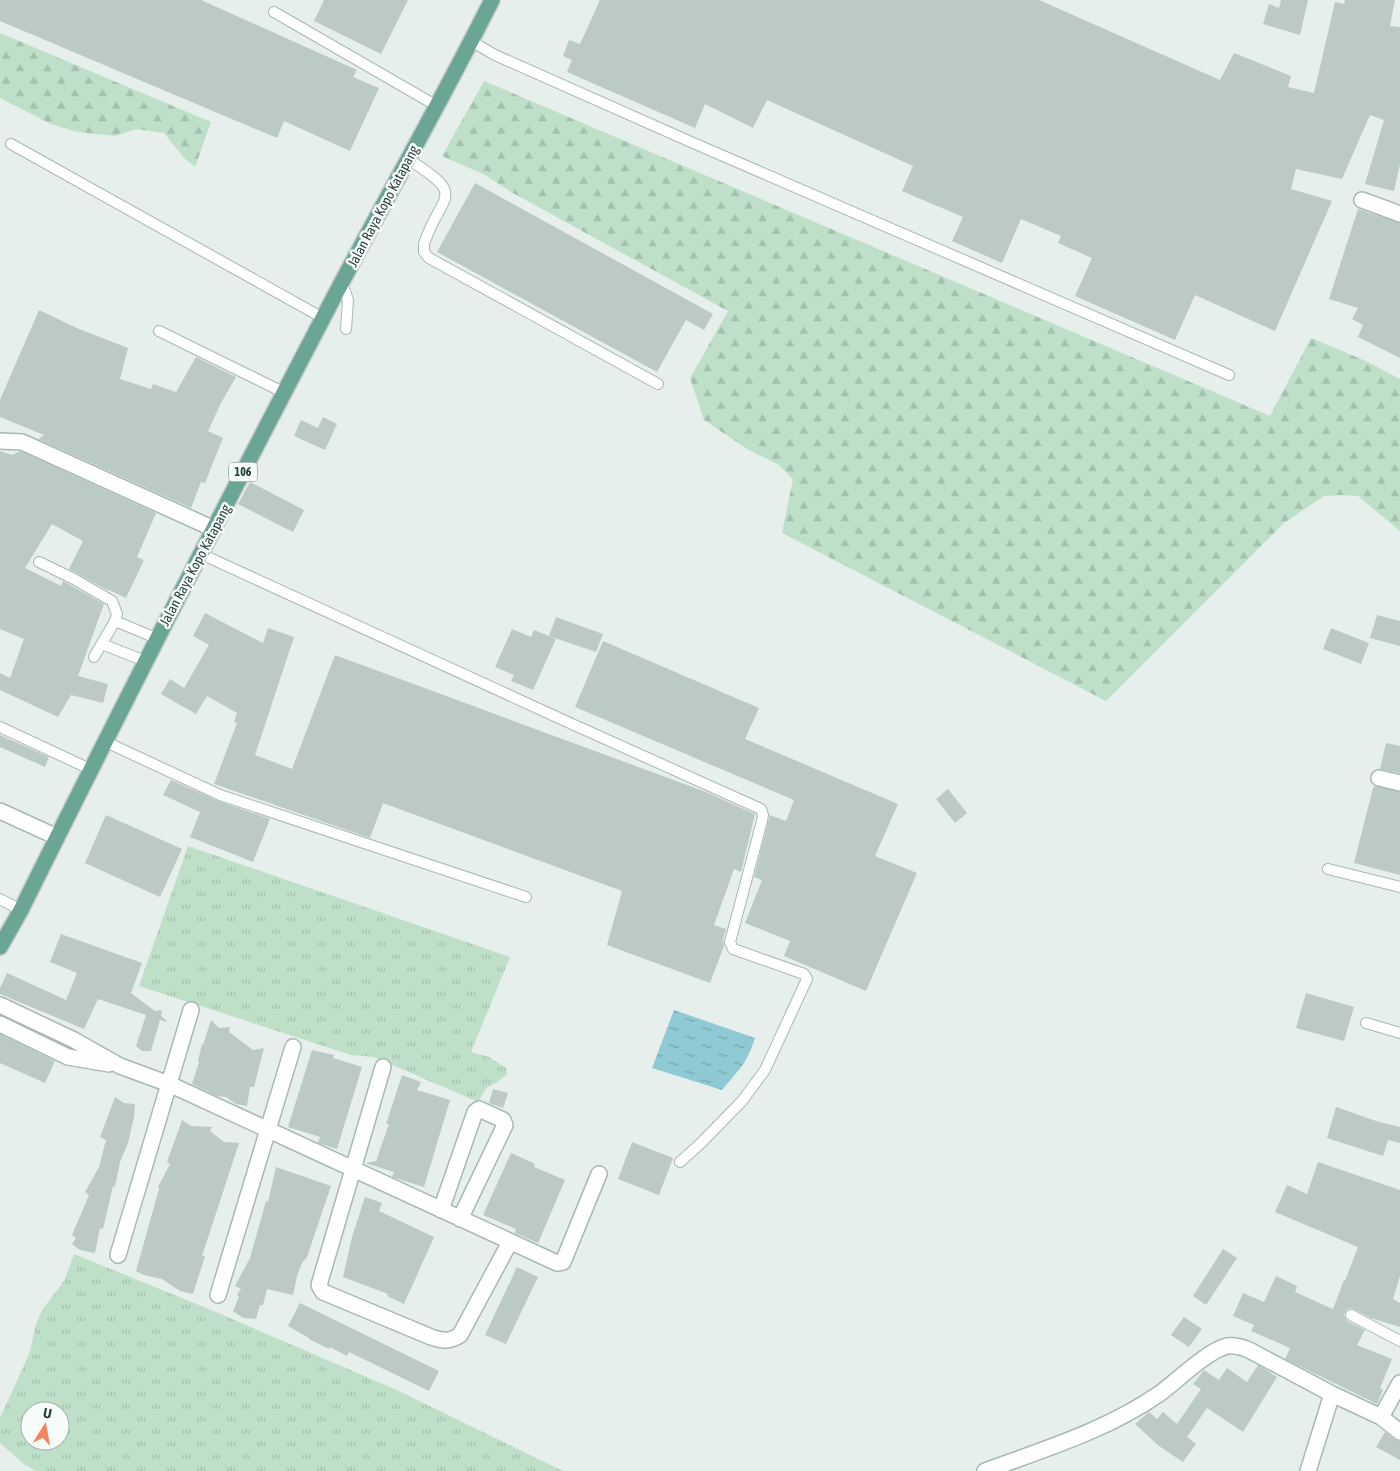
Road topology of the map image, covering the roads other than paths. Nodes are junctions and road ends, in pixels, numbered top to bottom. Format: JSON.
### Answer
{"nodes":[{"id":1,"x":492,"y":0,"type":"edge"},
{"id":2,"x":274,"y":12,"type":"dead end"},
{"id":3,"x":471,"y":41,"type":"junction"},
{"id":4,"x":437,"y":106,"type":"junction"},
{"id":5,"x":11,"y":144,"type":"dead end"},
{"id":6,"x":408,"y":158,"type":"junction"},
{"id":7,"x":1362,"y":200,"type":"dead end"},
{"id":8,"x":1399,"y":209,"type":"edge"},
{"id":9,"x":342,"y":283,"type":"junction"},
{"id":10,"x":323,"y":318,"type":"junction"},
{"id":11,"x":346,"y":329,"type":"dead end"},
{"id":12,"x":159,"y":331,"type":"dead end"},
{"id":13,"x":1229,"y":375,"type":"dead end"},
{"id":14,"x":658,"y":384,"type":"dead end"},
{"id":15,"x":285,"y":393,"type":"junction"},
{"id":16,"x":0,"y":441,"type":"edge"},
{"id":17,"x":214,"y":529,"type":"junction"},
{"id":18,"x":201,"y":554,"type":"junction"},
{"id":19,"x":39,"y":562,"type":"dead end"},
{"id":20,"x":114,"y":621,"type":"junction"},
{"id":21,"x":156,"y":638,"type":"junction"},
{"id":22,"x":102,"y":644,"type":"junction"},
{"id":23,"x":94,"y":657,"type":"dead end"},
{"id":24,"x":145,"y":661,"type":"junction"},
{"id":25,"x":0,"y":727,"type":"edge"},
{"id":26,"x":106,"y":742,"type":"junction"},
{"id":27,"x":92,"y":770,"type":"junction"},
{"id":28,"x":1379,"y":778,"type":"dead end"},
{"id":29,"x":1400,"y":783,"type":"edge"},
{"id":30,"x":0,"y":811,"type":"edge"},
{"id":31,"x":57,"y":837,"type":"junction"},
{"id":32,"x":1328,"y":869,"type":"dead end"},
{"id":33,"x":1400,"y":887,"type":"edge"},
{"id":34,"x":526,"y":897,"type":"dead end"},
{"id":35,"x":0,"y":899,"type":"edge"},
{"id":36,"x":21,"y":910,"type":"junction"},
{"id":37,"x":0,"y":946,"type":"edge"},
{"id":38,"x":0,"y":1005,"type":"edge"},
{"id":39,"x":191,"y":1010,"type":"dead end"},
{"id":40,"x":1366,"y":1023,"type":"dead end"},
{"id":41,"x":0,"y":1024,"type":"edge"},
{"id":42,"x":1400,"y":1033,"type":"edge"},
{"id":43,"x":293,"y":1047,"type":"dead end"},
{"id":44,"x":120,"y":1066,"type":"junction"},
{"id":45,"x":383,"y":1067,"type":"dead end"},
{"id":46,"x":169,"y":1084,"type":"junction"},
{"id":47,"x":268,"y":1130,"type":"junction"},
{"id":48,"x":680,"y":1162,"type":"dead end"},
{"id":49,"x":353,"y":1169,"type":"junction"},
{"id":50,"x":599,"y":1174,"type":"dead end"},
{"id":51,"x":441,"y":1210,"type":"junction"},
{"id":52,"x":460,"y":1219,"type":"junction"},
{"id":53,"x":510,"y":1242,"type":"junction"},
{"id":54,"x":118,"y":1255,"type":"dead end"},
{"id":55,"x":218,"y":1295,"type":"dead end"},
{"id":56,"x":1352,"y":1316,"type":"dead end"},
{"id":57,"x":1400,"y":1342,"type":"edge"},
{"id":58,"x":1400,"y":1383,"type":"edge"},
{"id":59,"x":1332,"y":1394,"type":"junction"},
{"id":60,"x":1382,"y":1417,"type":"junction"},
{"id":61,"x":1400,"y":1432,"type":"edge"},
{"id":62,"x":985,"y":1471,"type":"edge"},
{"id":63,"x":1308,"y":1471,"type":"edge"}],
"edges":[{"from":1,"to":3,"type":"main road","name":"Jalan Raya Kopo Katapang","number":"106"},
{"from":2,"to":4,"type":"lane"},
{"from":3,"to":4,"type":"main road","name":"Jalan Raya Kopo Katapang","number":"106"},
{"from":3,"to":13,"type":"lane"},
{"from":4,"to":6,"type":"main road","name":"Jalan Raya Kopo Katapang","number":"106"},
{"from":5,"to":10,"type":"lane"},
{"from":6,"to":9,"type":"main road","name":"Jalan Raya Kopo Katapang","number":"106"},
{"from":6,"to":14,"type":"lane"},
{"from":7,"to":8,"type":"street"},
{"from":9,"to":10,"type":"main road","name":"Jalan Raya Kopo Katapang","number":"106"},
{"from":9,"to":11,"type":"lane"},
{"from":10,"to":15,"type":"main road","name":"Jalan Raya Kopo Katapang","number":"106"},
{"from":12,"to":15,"type":"lane"},
{"from":15,"to":17,"type":"main road","name":"Jalan Raya Kopo Katapang","number":"106"},
{"from":16,"to":17,"type":"street"},
{"from":17,"to":18,"type":"main road","name":"Jalan Raya Kopo Katapang","number":"106"},
{"from":18,"to":21,"type":"main road","name":"Jalan Raya Kopo Katapang","number":"106"},
{"from":18,"to":48,"type":"lane"},
{"from":19,"to":20,"type":"lane"},
{"from":20,"to":21,"type":"lane"},
{"from":20,"to":22,"type":"lane"},
{"from":21,"to":24,"type":"main road","name":"Jalan Raya Kopo Katapang","number":"106"},
{"from":22,"to":23,"type":"lane"},
{"from":22,"to":24,"type":"lane"},
{"from":24,"to":26,"type":"main road","name":"Jalan Raya Kopo Katapang","number":"106"},
{"from":25,"to":27,"type":"lane"},
{"from":26,"to":27,"type":"main road","name":"Jalan Raya Kopo Katapang","number":"106"},
{"from":26,"to":34,"type":"lane"},
{"from":27,"to":31,"type":"main road","name":"Jalan Raya Kopo Katapang","number":"106"},
{"from":28,"to":29,"type":"street"},
{"from":30,"to":31,"type":"street"},
{"from":31,"to":36,"type":"main road","name":"Jalan Raya Kopo Katapang","number":"106"},
{"from":32,"to":33,"type":"lane"},
{"from":35,"to":36,"type":"lane"},
{"from":36,"to":37,"type":"main road","name":"Jalan Raya Kopo Katapang","number":"106"},
{"from":38,"to":44,"type":"street"},
{"from":39,"to":46,"type":"street"},
{"from":40,"to":42,"type":"lane"},
{"from":41,"to":44,"type":"street"},
{"from":43,"to":47,"type":"street"},
{"from":44,"to":46,"type":"street"},
{"from":45,"to":49,"type":"street"},
{"from":46,"to":47,"type":"street"},
{"from":46,"to":54,"type":"street"},
{"from":47,"to":49,"type":"street"},
{"from":47,"to":55,"type":"street"},
{"from":49,"to":51,"type":"street"},
{"from":49,"to":53,"type":"street"},
{"from":50,"to":53,"type":"street"},
{"from":51,"to":52,"type":"street"},
{"from":51,"to":52,"type":"street"},
{"from":52,"to":53,"type":"street"},
{"from":56,"to":57,"type":"lane"},
{"from":58,"to":60,"type":"street"},
{"from":59,"to":60,"type":"street"},
{"from":59,"to":62,"type":"street"},
{"from":59,"to":63,"type":"street"},
{"from":60,"to":61,"type":"street"}]}
